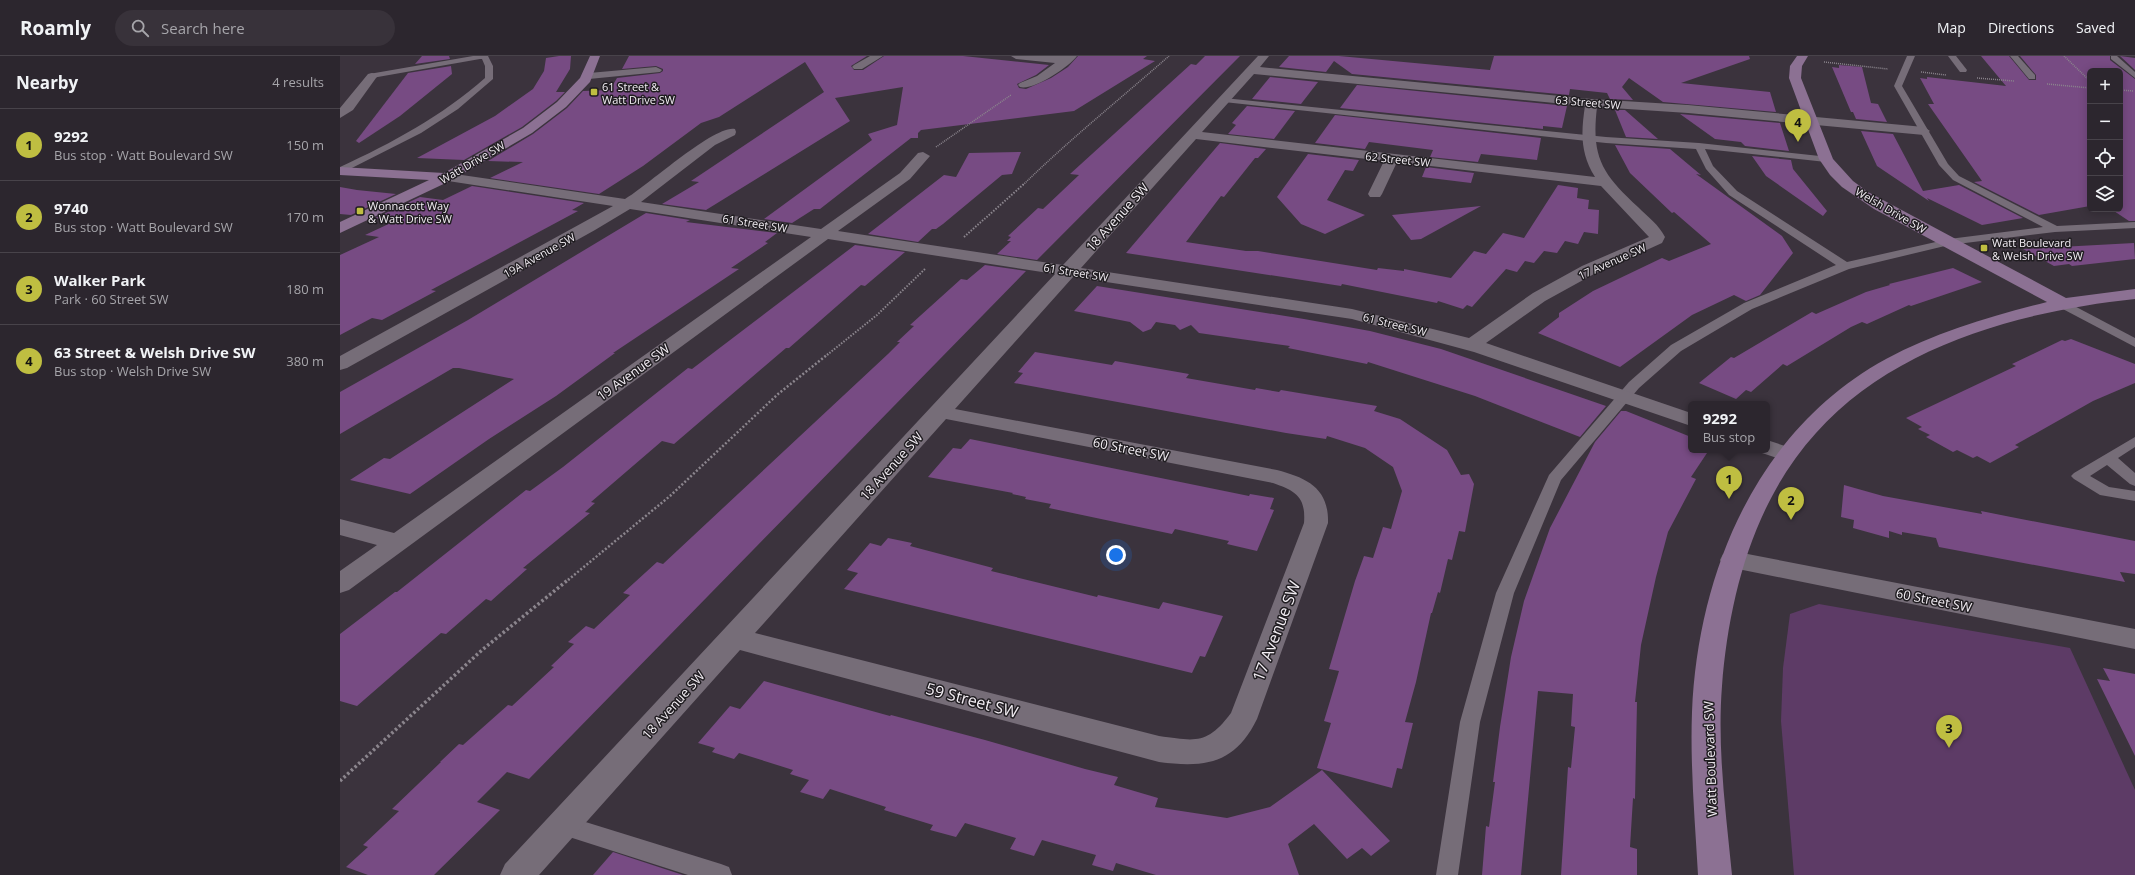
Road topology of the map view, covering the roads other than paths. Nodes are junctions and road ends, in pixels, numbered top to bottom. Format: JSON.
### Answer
{"nodes":[{"id":1,"x":595,"y":56,"type":"edge"},
{"id":2,"x":878,"y":56,"type":"edge"},
{"id":3,"x":1016,"y":56,"type":"edge"},
{"id":4,"x":1803,"y":56,"type":"edge"},
{"id":5,"x":1911,"y":56,"type":"edge"},
{"id":6,"x":1952,"y":56,"type":"edge"},
{"id":7,"x":2014,"y":56,"type":"edge"},
{"id":8,"x":2114,"y":57,"type":"dead end"},
{"id":9,"x":1068,"y":58,"type":"edge"},
{"id":10,"x":1258,"y":63,"type":"edge"},
{"id":11,"x":858,"y":67,"type":"dead end"},
{"id":12,"x":656,"y":70,"type":"dead end"},
{"id":13,"x":1964,"y":70,"type":"dead end"},
{"id":14,"x":372,"y":76,"type":"joint"},
{"id":15,"x":589,"y":76,"type":"junction"},
{"id":16,"x":2135,"y":76,"type":"edge"},
{"id":17,"x":2032,"y":77,"type":"dead end"},
{"id":18,"x":1024,"y":85,"type":"road end"},
{"id":19,"x":1224,"y":100,"type":"junction"},
{"id":20,"x":1591,"y":103,"type":"junction"},
{"id":21,"x":340,"y":114,"type":"edge"},
{"id":22,"x":1810,"y":120,"type":"junction"},
{"id":23,"x":1924,"y":131,"type":"junction"},
{"id":24,"x":730,"y":132,"type":"dead end"},
{"id":25,"x":1192,"y":135,"type":"junction"},
{"id":26,"x":1588,"y":138,"type":"junction"},
{"id":27,"x":1699,"y":146,"type":"junction"},
{"id":28,"x":923,"y":156,"type":"road end"},
{"id":29,"x":1392,"y":158,"type":"junction"},
{"id":30,"x":1826,"y":159,"type":"junction"},
{"id":31,"x":340,"y":171,"type":"edge"},
{"id":32,"x":448,"y":177,"type":"junction"},
{"id":33,"x":1604,"y":182,"type":"junction"},
{"id":34,"x":1375,"y":194,"type":"dead end"},
{"id":35,"x":628,"y":204,"type":"junction"},
{"id":36,"x":2135,"y":225,"type":"edge"},
{"id":37,"x":340,"y":228,"type":"edge"},
{"id":38,"x":2055,"y":229,"type":"junction"},
{"id":39,"x":825,"y":234,"type":"junction"},
{"id":40,"x":1949,"y":242,"type":"junction"},
{"id":41,"x":1845,"y":266,"type":"junction"},
{"id":42,"x":1068,"y":270,"type":"junction"},
{"id":43,"x":2135,"y":294,"type":"edge"},
{"id":44,"x":2063,"y":304,"type":"junction"},
{"id":45,"x":2135,"y":343,"type":"edge"},
{"id":46,"x":1473,"y":344,"type":"junction"},
{"id":47,"x":340,"y":364,"type":"edge"},
{"id":48,"x":1624,"y":396,"type":"junction"},
{"id":49,"x":940,"y":412,"type":"junction"},
{"id":50,"x":1688,"y":419,"type":"edge"},
{"id":51,"x":2135,"y":441,"type":"edge"},
{"id":52,"x":1777,"y":451,"type":"edge"},
{"id":53,"x":2108,"y":458,"type":"junction"},
{"id":54,"x":2135,"y":481,"type":"edge"},
{"id":55,"x":2135,"y":496,"type":"edge"},
{"id":56,"x":1315,"y":500,"type":"joint"},
{"id":57,"x":340,"y":527,"type":"edge"},
{"id":58,"x":399,"y":542,"type":"junction"},
{"id":59,"x":1732,"y":560,"type":"junction"},
{"id":60,"x":340,"y":584,"type":"edge"},
{"id":61,"x":734,"y":638,"type":"junction"},
{"id":62,"x":2135,"y":639,"type":"edge"},
{"id":63,"x":1211,"y":749,"type":"joint"},
{"id":64,"x":564,"y":824,"type":"junction"},
{"id":65,"x":517,"y":875,"type":"edge"},
{"id":66,"x":721,"y":875,"type":"edge"},
{"id":67,"x":1447,"y":875,"type":"edge"},
{"id":68,"x":1715,"y":875,"type":"edge"}],
"edges":[{"from":1,"to":15,"type":"street","name":"Watt Drive SW"},
{"from":2,"to":11,"type":"street"},
{"from":3,"to":9,"type":"street"},
{"from":4,"to":22,"type":"street","name":"Welsh Drive SW"},
{"from":5,"to":23,"type":"lane"},
{"from":6,"to":13,"type":"lane"},
{"from":7,"to":17,"type":"lane"},
{"from":8,"to":16,"type":"lane"},
{"from":9,"to":18,"type":"street"},
{"from":10,"to":19,"type":"street","name":"18 Avenue SW"},
{"from":10,"to":20,"type":"street","name":"63 Street SW"},
{"from":12,"to":15,"type":"street"},
{"from":14,"to":21,"type":"street"},
{"from":14,"to":31,"type":"lane"},
{"from":15,"to":32,"type":"street","name":"Watt Drive SW"},
{"from":19,"to":25,"type":"street","name":"18 Avenue SW"},
{"from":19,"to":26,"type":"lane"},
{"from":20,"to":22,"type":"street","name":"63 Street SW"},
{"from":20,"to":26,"type":"street","name":"17 Avenue SW"},
{"from":22,"to":23,"type":"street","name":"63 Street SW"},
{"from":22,"to":30,"type":"street","name":"Welsh Drive SW"},
{"from":23,"to":38,"type":"lane"},
{"from":24,"to":35,"type":"street","name":"19A Avenue SW"},
{"from":25,"to":29,"type":"street","name":"62 Street SW"},
{"from":25,"to":42,"type":"street","name":"18 Avenue SW"},
{"from":26,"to":27,"type":"lane"},
{"from":26,"to":33,"type":"street","name":"17 Avenue SW"},
{"from":27,"to":30,"type":"lane"},
{"from":27,"to":41,"type":"lane"},
{"from":28,"to":39,"type":"street","name":"19 Avenue SW"},
{"from":29,"to":33,"type":"street","name":"62 Street SW"},
{"from":29,"to":34,"type":"street"},
{"from":30,"to":40,"type":"street","name":"Welsh Drive SW"},
{"from":31,"to":32,"type":"street"},
{"from":32,"to":35,"type":"street","name":"61 Street SW"},
{"from":32,"to":37,"type":"street","name":"Watt Drive SW"},
{"from":33,"to":46,"type":"street","name":"17 Avenue SW"},
{"from":35,"to":39,"type":"street","name":"61 Street SW"},
{"from":35,"to":47,"type":"street","name":"19A Avenue SW"},
{"from":36,"to":38,"type":"lane"},
{"from":38,"to":40,"type":"lane"},
{"from":39,"to":42,"type":"street","name":"61 Street SW"},
{"from":39,"to":58,"type":"street","name":"19 Avenue SW"},
{"from":40,"to":41,"type":"lane"},
{"from":40,"to":44,"type":"street","name":"Welsh Drive SW"},
{"from":41,"to":48,"type":"lane"},
{"from":42,"to":46,"type":"street","name":"61 Street SW"},
{"from":42,"to":49,"type":"street","name":"18 Avenue SW"},
{"from":43,"to":44,"type":"street","name":"Watt Boulevard SW"},
{"from":44,"to":45,"type":"lane"},
{"from":44,"to":52,"type":"street","name":"Watt Boulevard SW"},
{"from":46,"to":48,"type":"street","name":"61 Street SW"},
{"from":48,"to":50,"type":"street","name":"61 Street SW"},
{"from":48,"to":67,"type":"lane"},
{"from":49,"to":56,"type":"street","name":"60 Street SW"},
{"from":49,"to":61,"type":"street","name":"18 Avenue SW"},
{"from":51,"to":53,"type":"lane"},
{"from":52,"to":59,"type":"street","name":"Watt Boulevard SW"},
{"from":53,"to":54,"type":"lane"},
{"from":53,"to":55,"type":"lane"},
{"from":56,"to":63,"type":"street","name":"17 Avenue SW"},
{"from":57,"to":58,"type":"street"},
{"from":58,"to":60,"type":"street","name":"19 Avenue SW"},
{"from":59,"to":62,"type":"street","name":"60 Street SW"},
{"from":59,"to":68,"type":"street","name":"Watt Boulevard SW"},
{"from":61,"to":63,"type":"street","name":"59 Street SW"},
{"from":61,"to":64,"type":"street","name":"18 Avenue SW"},
{"from":64,"to":65,"type":"street","name":"18 Avenue SW"},
{"from":64,"to":66,"type":"lane"}]}
